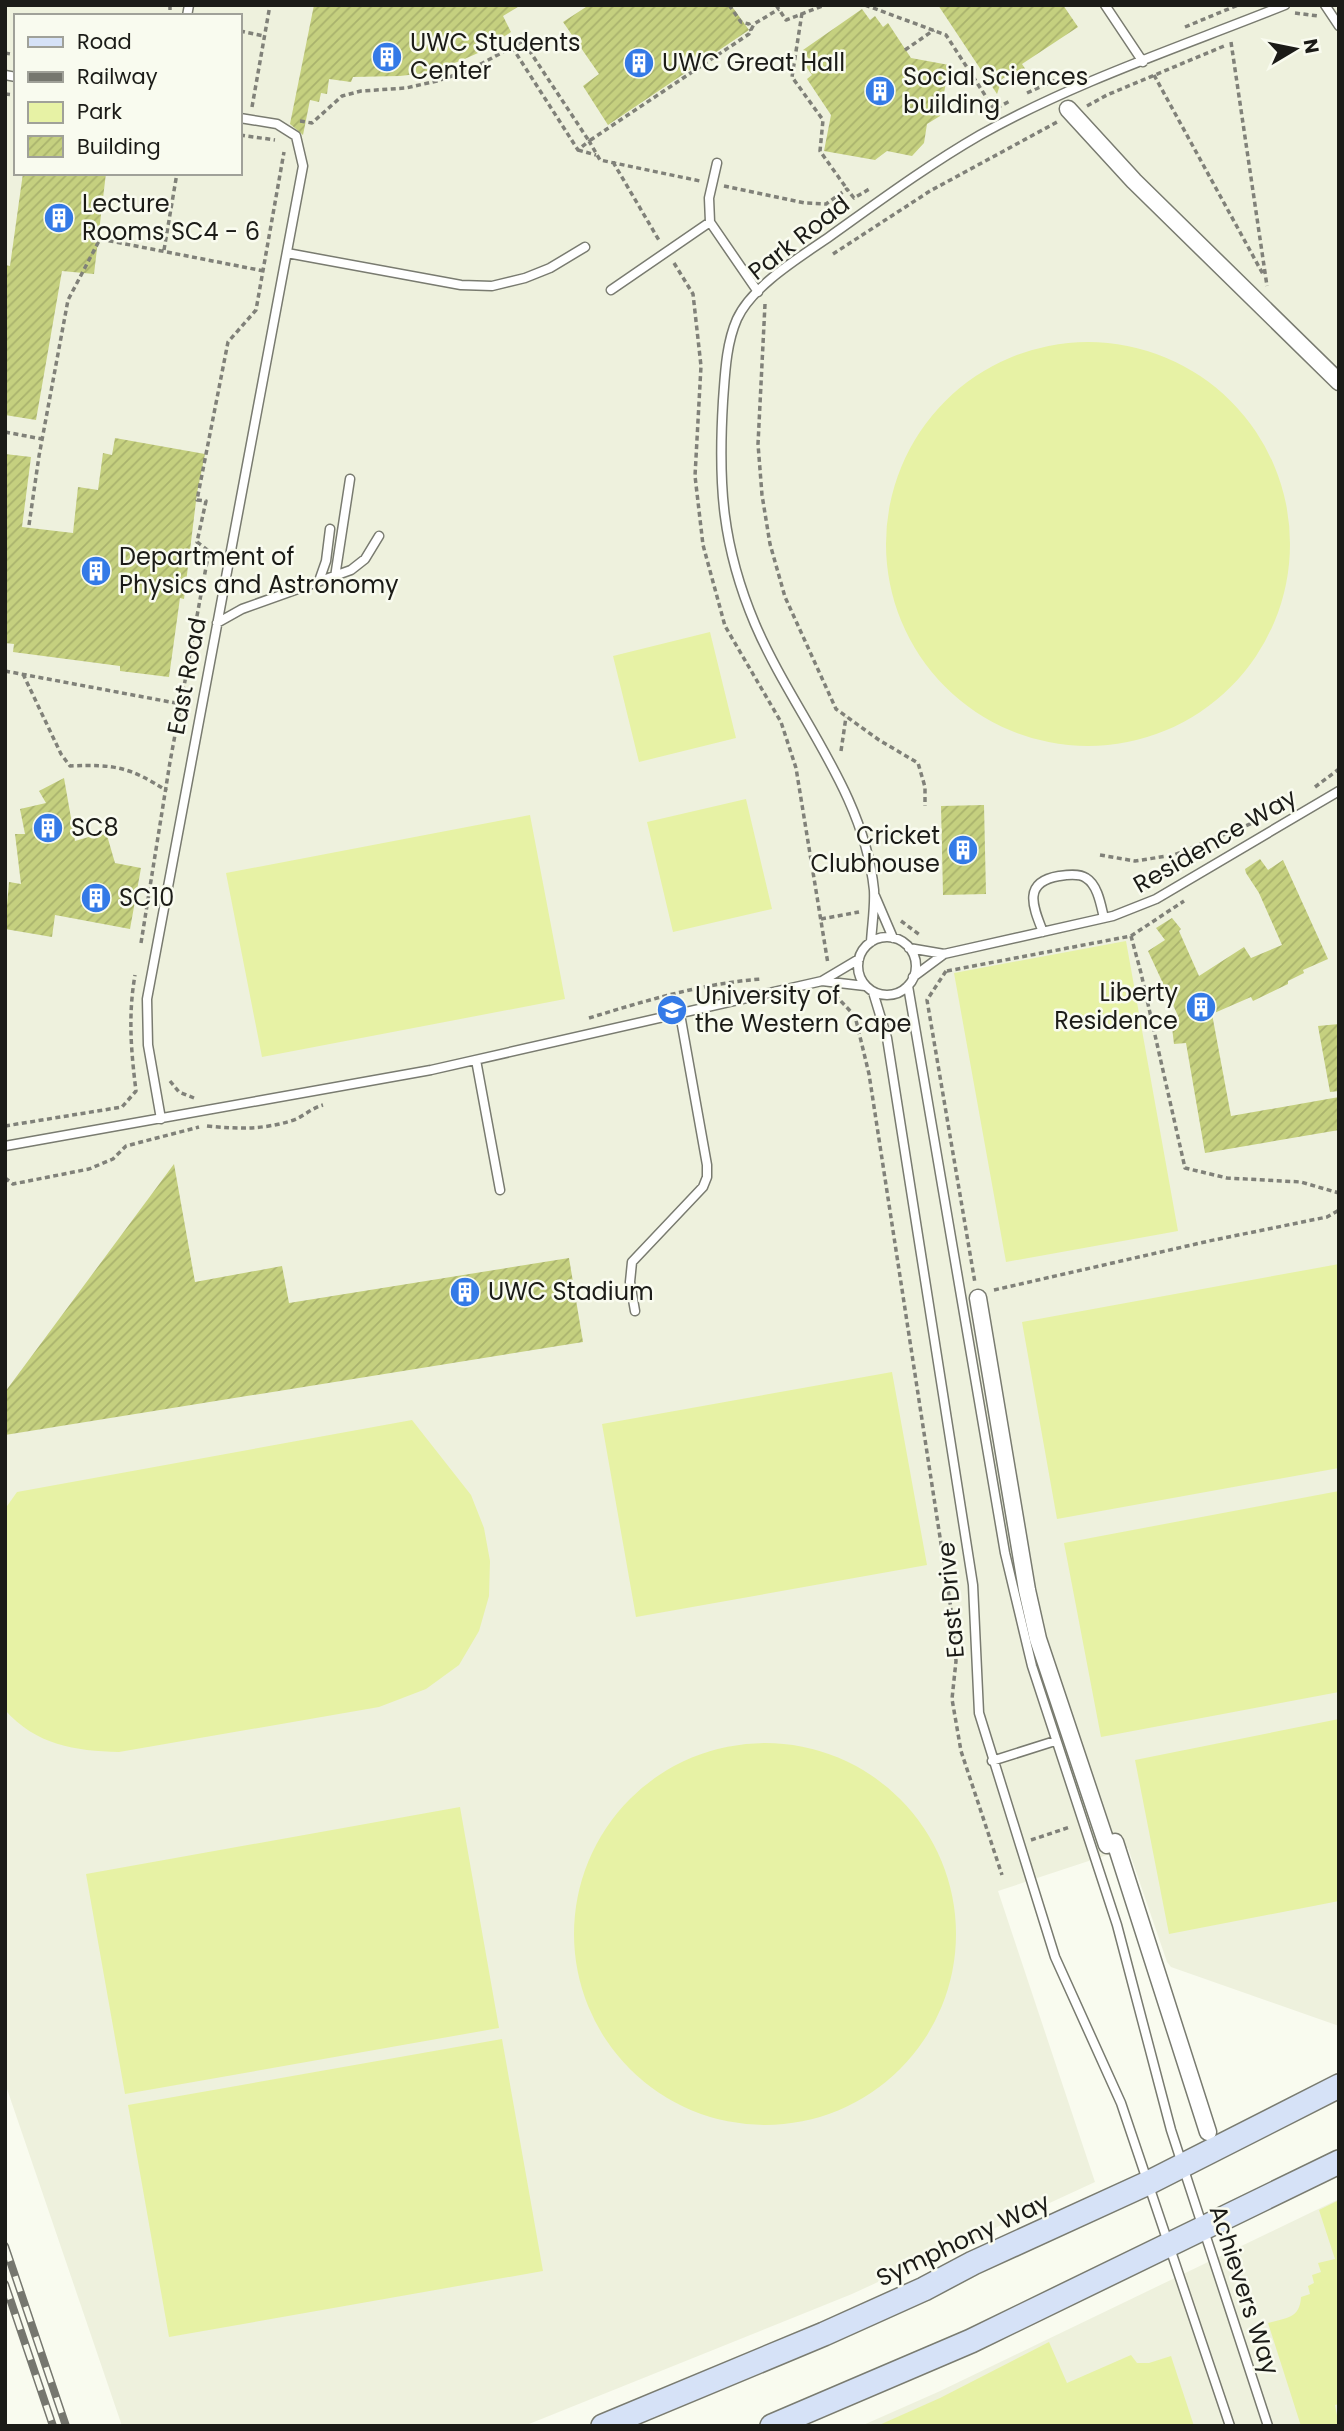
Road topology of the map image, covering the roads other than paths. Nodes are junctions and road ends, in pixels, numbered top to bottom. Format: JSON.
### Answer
{"nodes":[{"id":1,"x":1105,"y":5,"type":"edge"},
{"id":2,"x":1285,"y":5,"type":"edge"},
{"id":3,"x":1325,"y":5,"type":"edge"},
{"id":4,"x":1339,"y":26,"type":"edge"},
{"id":5,"x":1143,"y":62,"type":"junction"},
{"id":6,"x":1070,"y":111,"type":"road end"},
{"id":7,"x":242,"y":118,"type":"edge"},
{"id":8,"x":717,"y":163,"type":"dead end"},
{"id":9,"x":710,"y":222,"type":"junction"},
{"id":10,"x":585,"y":247,"type":"dead end"},
{"id":11,"x":287,"y":253,"type":"junction"},
{"id":12,"x":611,"y":290,"type":"dead end"},
{"id":13,"x":758,"y":292,"type":"junction"},
{"id":14,"x":1339,"y":382,"type":"edge"},
{"id":15,"x":350,"y":479,"type":"dead end"},
{"id":16,"x":330,"y":529,"type":"dead end"},
{"id":17,"x":379,"y":536,"type":"dead end"},
{"id":18,"x":335,"y":577,"type":"junction"},
{"id":19,"x":319,"y":581,"type":"junction"},
{"id":20,"x":217,"y":624,"type":"junction"},
{"id":21,"x":1339,"y":791,"type":"edge"},
{"id":22,"x":874,"y":893,"type":"junction"},
{"id":23,"x":1104,"y":918,"type":"junction"},
{"id":24,"x":1043,"y":932,"type":"junction"},
{"id":25,"x":893,"y":938,"type":"junction"},
{"id":26,"x":871,"y":942,"type":"junction"},
{"id":27,"x":909,"y":948,"type":"junction"},
{"id":28,"x":944,"y":954,"type":"junction"},
{"id":29,"x":859,"y":959,"type":"junction"},
{"id":30,"x":914,"y":976,"type":"junction"},
{"id":31,"x":832,"y":979,"type":"junction"},
{"id":32,"x":908,"y":986,"type":"junction"},
{"id":33,"x":869,"y":989,"type":"junction"},
{"id":34,"x":680,"y":1014,"type":"junction"},
{"id":35,"x":476,"y":1060,"type":"junction"},
{"id":36,"x":161,"y":1119,"type":"junction"},
{"id":37,"x":5,"y":1146,"type":"edge"},
{"id":38,"x":500,"y":1190,"type":"dead end"},
{"id":39,"x":978,"y":1298,"type":"road end"},
{"id":40,"x":635,"y":1311,"type":"dead end"},
{"id":41,"x":1055,"y":1741,"type":"junction"},
{"id":42,"x":992,"y":1761,"type":"junction"},
{"id":43,"x":1339,"y":2086,"type":"edge"},
{"id":44,"x":1208,"y":2132,"type":"dead end"},
{"id":45,"x":1339,"y":2162,"type":"edge"},
{"id":46,"x":1183,"y":2166,"type":"junction"},
{"id":47,"x":1148,"y":2183,"type":"junction"},
{"id":48,"x":1205,"y":2228,"type":"junction"},
{"id":49,"x":1170,"y":2245,"type":"junction"},
{"id":50,"x":603,"y":2426,"type":"edge"},
{"id":51,"x":772,"y":2426,"type":"edge"},
{"id":52,"x":1230,"y":2426,"type":"edge"},
{"id":53,"x":1268,"y":2426,"type":"edge"}],
"edges":[{"from":1,"to":5,"type":"lane"},
{"from":2,"to":5,"type":"lane","name":"Park Road"},
{"from":3,"to":4,"type":"lane"},
{"from":5,"to":13,"type":"lane","name":"Park Road"},
{"from":6,"to":14,"type":"street"},
{"from":7,"to":11,"type":"lane","name":"East Road"},
{"from":8,"to":9,"type":"lane"},
{"from":9,"to":12,"type":"lane"},
{"from":9,"to":13,"type":"lane"},
{"from":10,"to":11,"type":"lane"},
{"from":11,"to":20,"type":"lane","name":"East Road"},
{"from":13,"to":22,"type":"lane","name":"Park Road"},
{"from":15,"to":18,"type":"lane"},
{"from":16,"to":19,"type":"lane"},
{"from":17,"to":18,"type":"lane"},
{"from":18,"to":19,"type":"lane"},
{"from":19,"to":20,"type":"lane"},
{"from":20,"to":36,"type":"lane","name":"East Road"},
{"from":21,"to":23,"type":"lane","name":"Residence Way"},
{"from":22,"to":25,"type":"lane","name":"Park Road"},
{"from":22,"to":26,"type":"lane","name":"Park Road"},
{"from":23,"to":24,"type":"lane","name":"Residence Way"},
{"from":23,"to":24,"type":"lane"},
{"from":24,"to":28,"type":"lane","name":"Residence Way"},
{"from":25,"to":26,"type":"lane"},
{"from":25,"to":27,"type":"lane"},
{"from":26,"to":29,"type":"lane"},
{"from":27,"to":28,"type":"lane","name":"Residence Way"},
{"from":27,"to":30,"type":"lane"},
{"from":28,"to":30,"type":"lane","name":"Residence Way"},
{"from":29,"to":31,"type":"lane"},
{"from":29,"to":33,"type":"lane"},
{"from":30,"to":32,"type":"lane"},
{"from":31,"to":33,"type":"lane"},
{"from":31,"to":34,"type":"lane"},
{"from":32,"to":33,"type":"lane"},
{"from":32,"to":41,"type":"lane"},
{"from":33,"to":42,"type":"lane","name":"East Drive"},
{"from":34,"to":35,"type":"lane"},
{"from":34,"to":40,"type":"lane"},
{"from":35,"to":36,"type":"lane"},
{"from":35,"to":38,"type":"lane"},
{"from":36,"to":37,"type":"lane"},
{"from":39,"to":44,"type":"street"},
{"from":41,"to":42,"type":"lane"},
{"from":41,"to":46,"type":"lane"},
{"from":42,"to":47,"type":"lane","name":"East Drive"},
{"from":43,"to":46,"type":"main road","name":"Symphony Way"},
{"from":45,"to":48,"type":"main road"},
{"from":46,"to":47,"type":"main road","name":"Symphony Way"},
{"from":46,"to":48,"type":"lane","name":"Achievers Way"},
{"from":47,"to":49,"type":"lane"},
{"from":47,"to":50,"type":"main road","name":"Symphony Way"},
{"from":48,"to":49,"type":"main road"},
{"from":48,"to":53,"type":"lane","name":"Achievers Way"},
{"from":49,"to":51,"type":"main road"},
{"from":49,"to":52,"type":"lane"}]}
